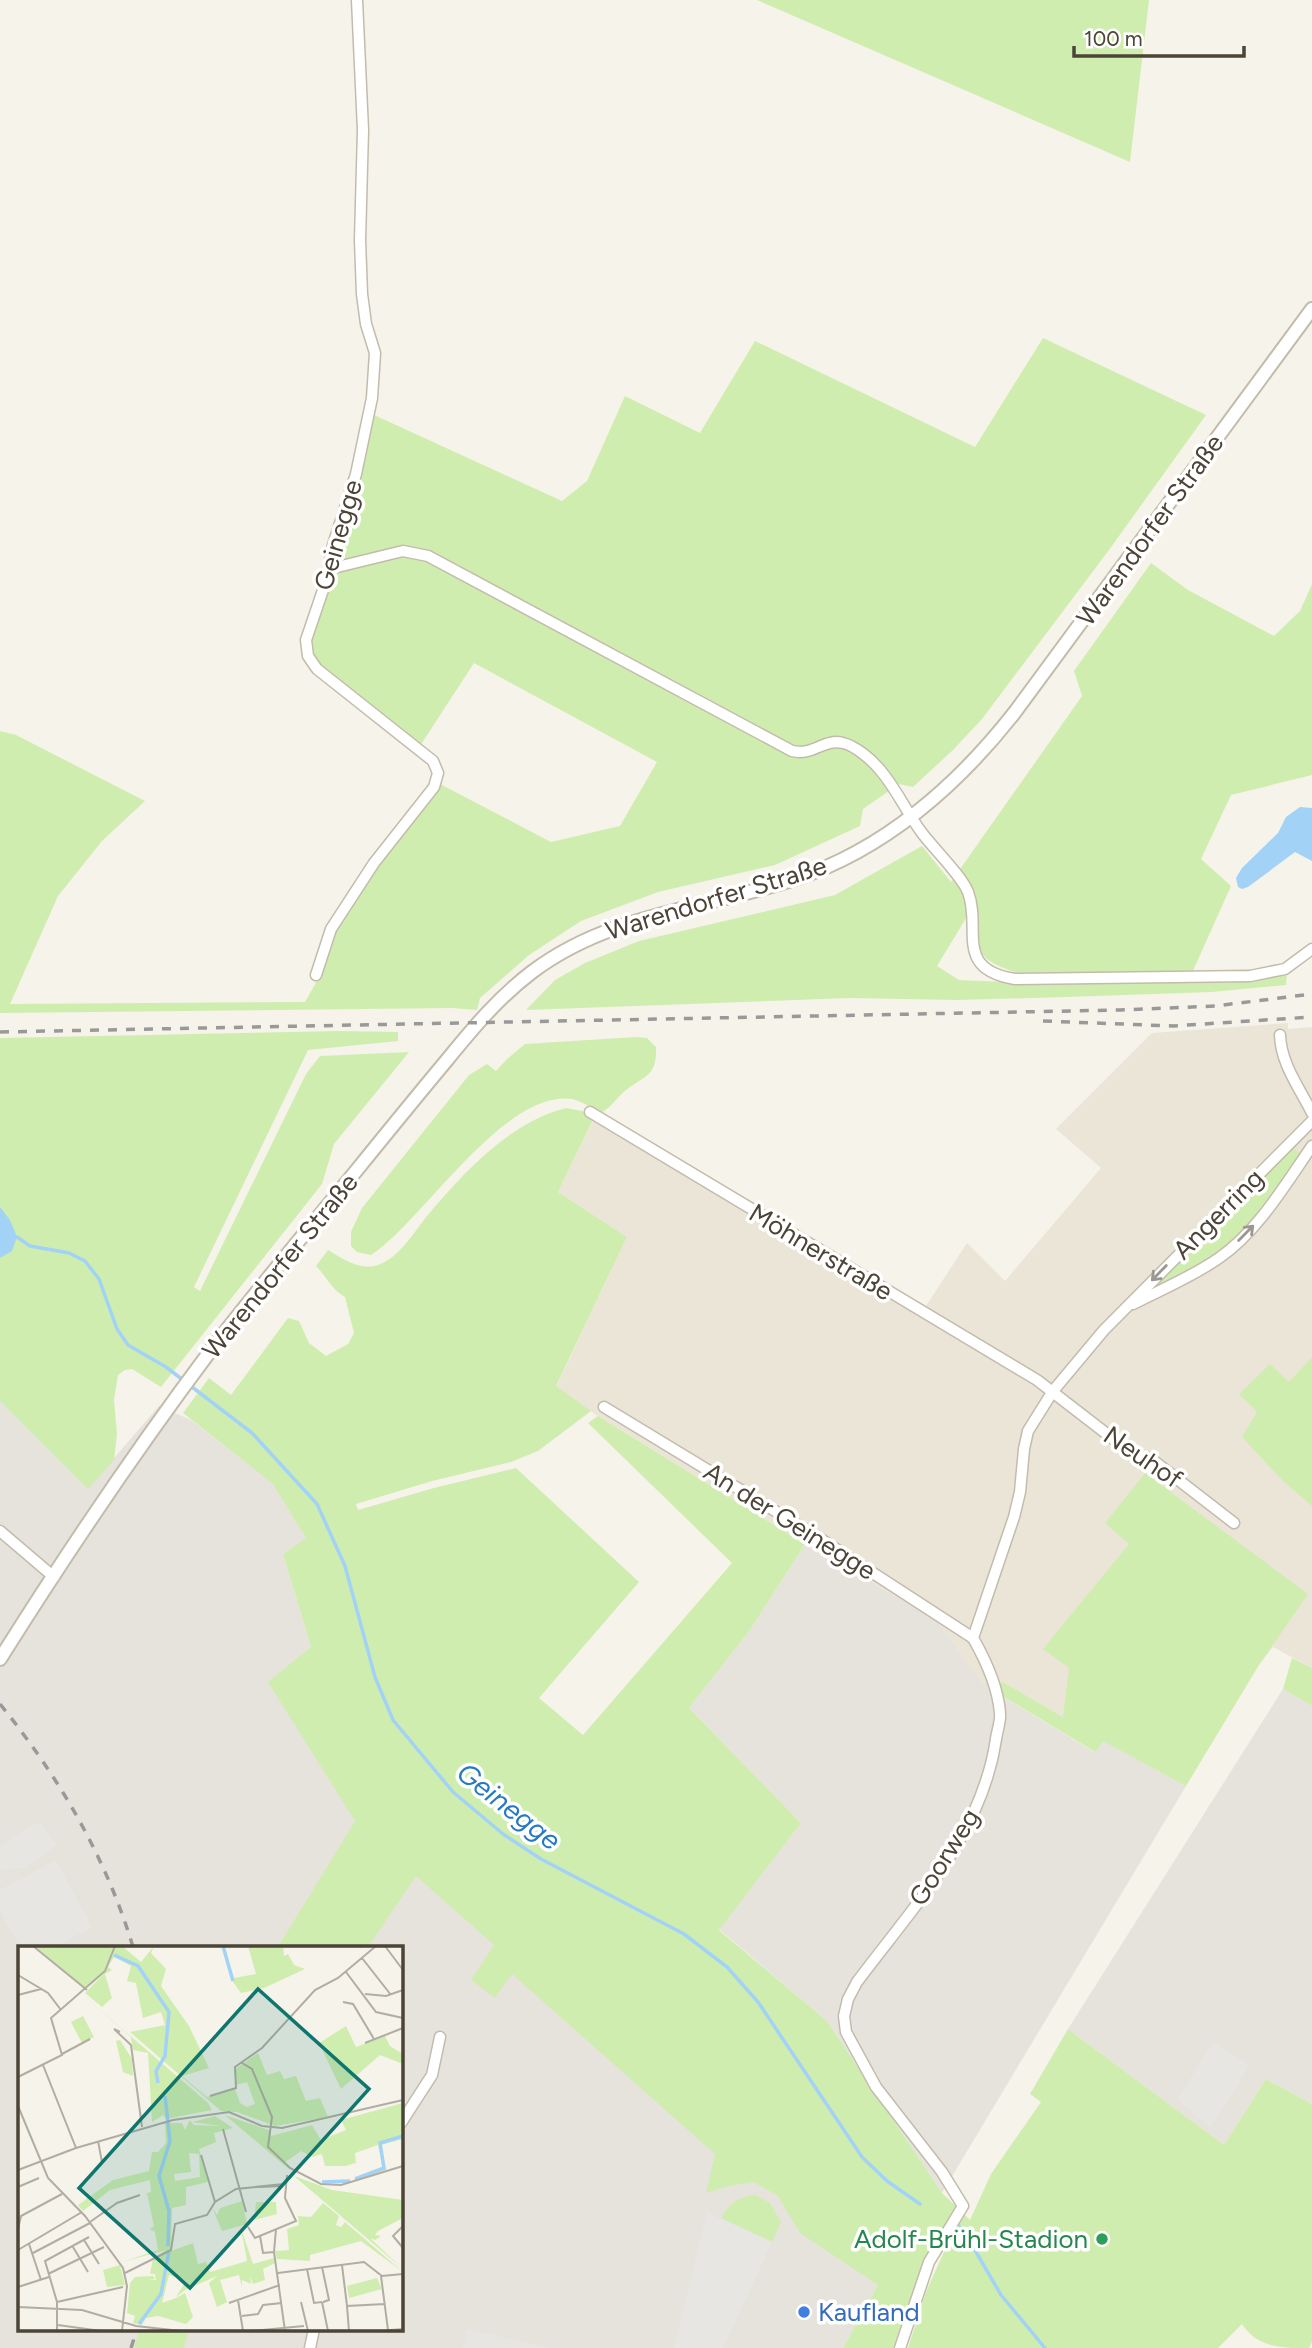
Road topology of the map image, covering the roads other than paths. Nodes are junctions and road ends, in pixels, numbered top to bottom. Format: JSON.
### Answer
{"nodes":[{"id":1,"x":357,"y":0,"type":"edge"},
{"id":2,"x":1312,"y":309,"type":"edge"},
{"id":3,"x":333,"y":545,"type":"junction"},
{"id":4,"x":353,"y":562,"type":"junction"},
{"id":5,"x":329,"y":569,"type":"junction"},
{"id":6,"x":911,"y":816,"type":"junction"},
{"id":7,"x":1311,"y":950,"type":"edge"},
{"id":8,"x":316,"y":975,"type":"dead end"},
{"id":9,"x":1280,"y":1035,"type":"dead end"},
{"id":10,"x":590,"y":1112,"type":"dead end"},
{"id":11,"x":1312,"y":1113,"type":"edge"},
{"id":12,"x":1312,"y":1121,"type":"edge"},
{"id":13,"x":1312,"y":1146,"type":"edge"},
{"id":14,"x":1126,"y":1307,"type":"junction"},
{"id":15,"x":1053,"y":1391,"type":"junction"},
{"id":16,"x":604,"y":1407,"type":"dead end"},
{"id":17,"x":1234,"y":1523,"type":"dead end"},
{"id":18,"x":0,"y":1531,"type":"edge"},
{"id":19,"x":54,"y":1577,"type":"junction"},
{"id":20,"x":973,"y":1638,"type":"junction"},
{"id":21,"x":0,"y":1660,"type":"edge"},
{"id":22,"x":440,"y":2037,"type":"dead end"},
{"id":23,"x":402,"y":2121,"type":"edge"},
{"id":24,"x":314,"y":2330,"type":"edge"},
{"id":25,"x":310,"y":2348,"type":"edge"},
{"id":26,"x":900,"y":2348,"type":"edge"}],
"edges":[{"from":1,"to":3,"type":"street","name":"Geinegge"},
{"from":2,"to":6,"type":"street","name":"Warendorfer Straße"},
{"from":3,"to":4,"type":"street"},
{"from":3,"to":5,"type":"street","name":"Geinegge"},
{"from":4,"to":5,"type":"street"},
{"from":4,"to":6,"type":"street"},
{"from":5,"to":8,"type":"street","name":"Geinegge"},
{"from":6,"to":7,"type":"street"},
{"from":6,"to":19,"type":"street","name":"Warendorfer Straße"},
{"from":9,"to":11,"type":"street"},
{"from":10,"to":15,"type":"street","name":"Möhnerstraße"},
{"from":12,"to":14,"type":"street","name":"Angerring","one_way":true},
{"from":14,"to":13,"type":"street","name":"Angerring","one_way":true},
{"from":14,"to":15,"type":"street","name":"Angerring"},
{"from":15,"to":17,"type":"street","name":"Neuhof"},
{"from":15,"to":20,"type":"street"},
{"from":16,"to":20,"type":"street","name":"An der Geinegge"},
{"from":18,"to":19,"type":"street"},
{"from":19,"to":21,"type":"street","name":"Warendorfer Straße"},
{"from":20,"to":26,"type":"street","name":"Goorweg"},
{"from":22,"to":23,"type":"street"},
{"from":24,"to":25,"type":"street"}]}
